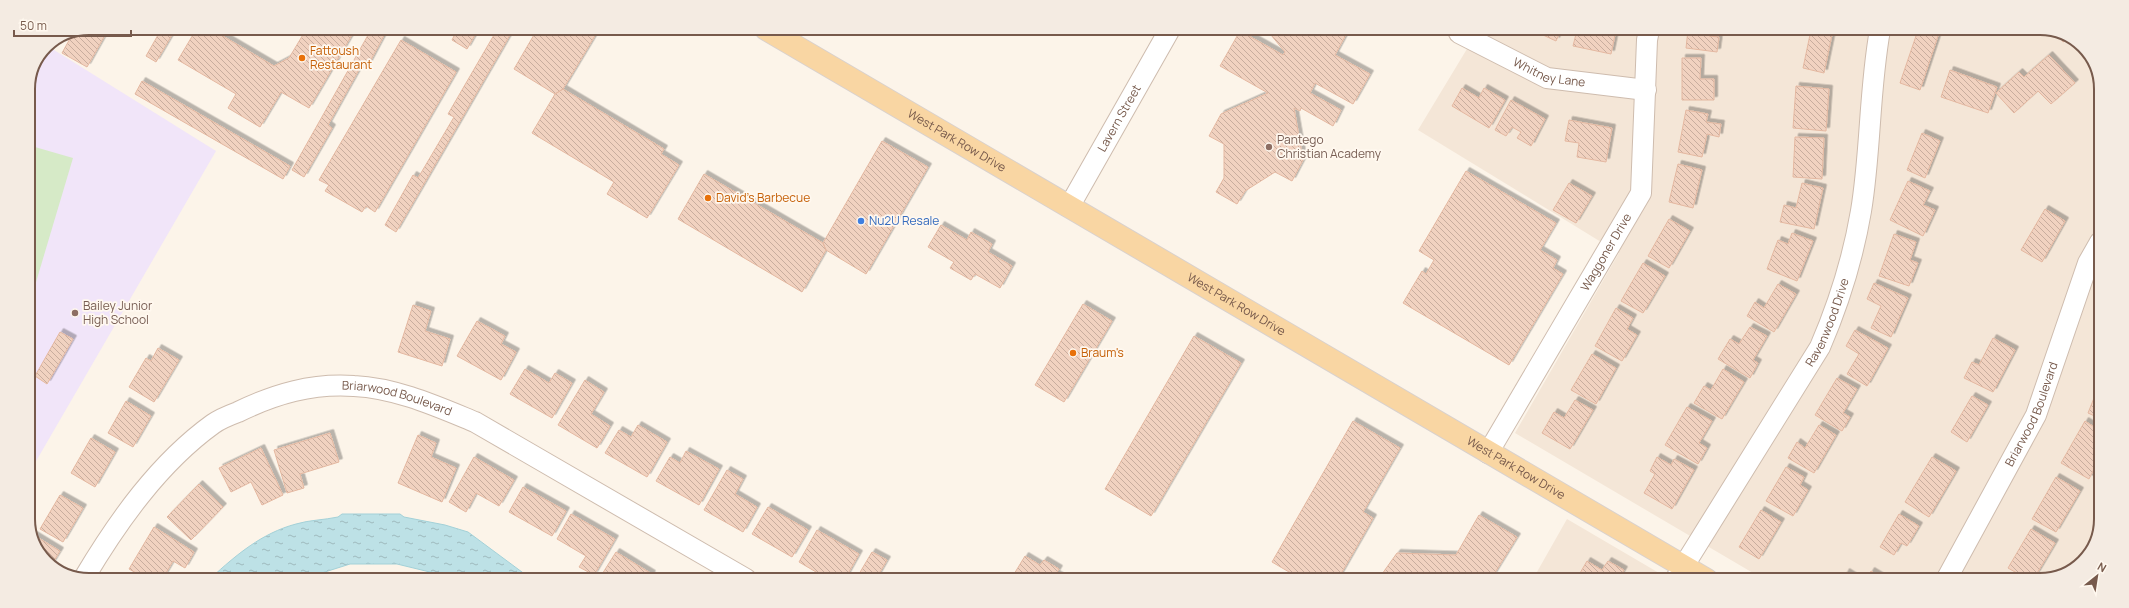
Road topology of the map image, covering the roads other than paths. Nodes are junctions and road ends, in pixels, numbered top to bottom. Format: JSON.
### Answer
{"nodes":[{"id":1,"x":776,"y":35,"type":"edge"},
{"id":2,"x":1167,"y":35,"type":"edge"},
{"id":3,"x":1467,"y":35,"type":"edge"},
{"id":4,"x":1648,"y":35,"type":"edge"},
{"id":5,"x":1879,"y":35,"type":"edge"},
{"id":6,"x":1646,"y":90,"type":"junction"},
{"id":7,"x":1069,"y":207,"type":"junction"},
{"id":8,"x":2094,"y":252,"type":"edge"},
{"id":9,"x":1488,"y":453,"type":"junction"},
{"id":10,"x":87,"y":573,"type":"edge"},
{"id":11,"x":736,"y":573,"type":"edge"},
{"id":12,"x":1679,"y":573,"type":"edge"},
{"id":13,"x":1950,"y":573,"type":"edge"}],
"edges":[{"from":1,"to":7,"type":"main road","name":"West Park Row Drive"},
{"from":2,"to":7,"type":"street","name":"Lavern Street"},
{"from":3,"to":6,"type":"street","name":"Whitney Lane"},
{"from":4,"to":6,"type":"street","name":"Waggoner Drive"},
{"from":5,"to":12,"type":"street","name":"Ravenwood Drive"},
{"from":6,"to":9,"type":"street","name":"Waggoner Drive"},
{"from":7,"to":9,"type":"main road","name":"West Park Row Drive"},
{"from":8,"to":13,"type":"street","name":"Briarwood Boulevard"},
{"from":9,"to":12,"type":"main road","name":"West Park Row Drive"},
{"from":10,"to":11,"type":"street","name":"Briarwood Boulevard"}]}
